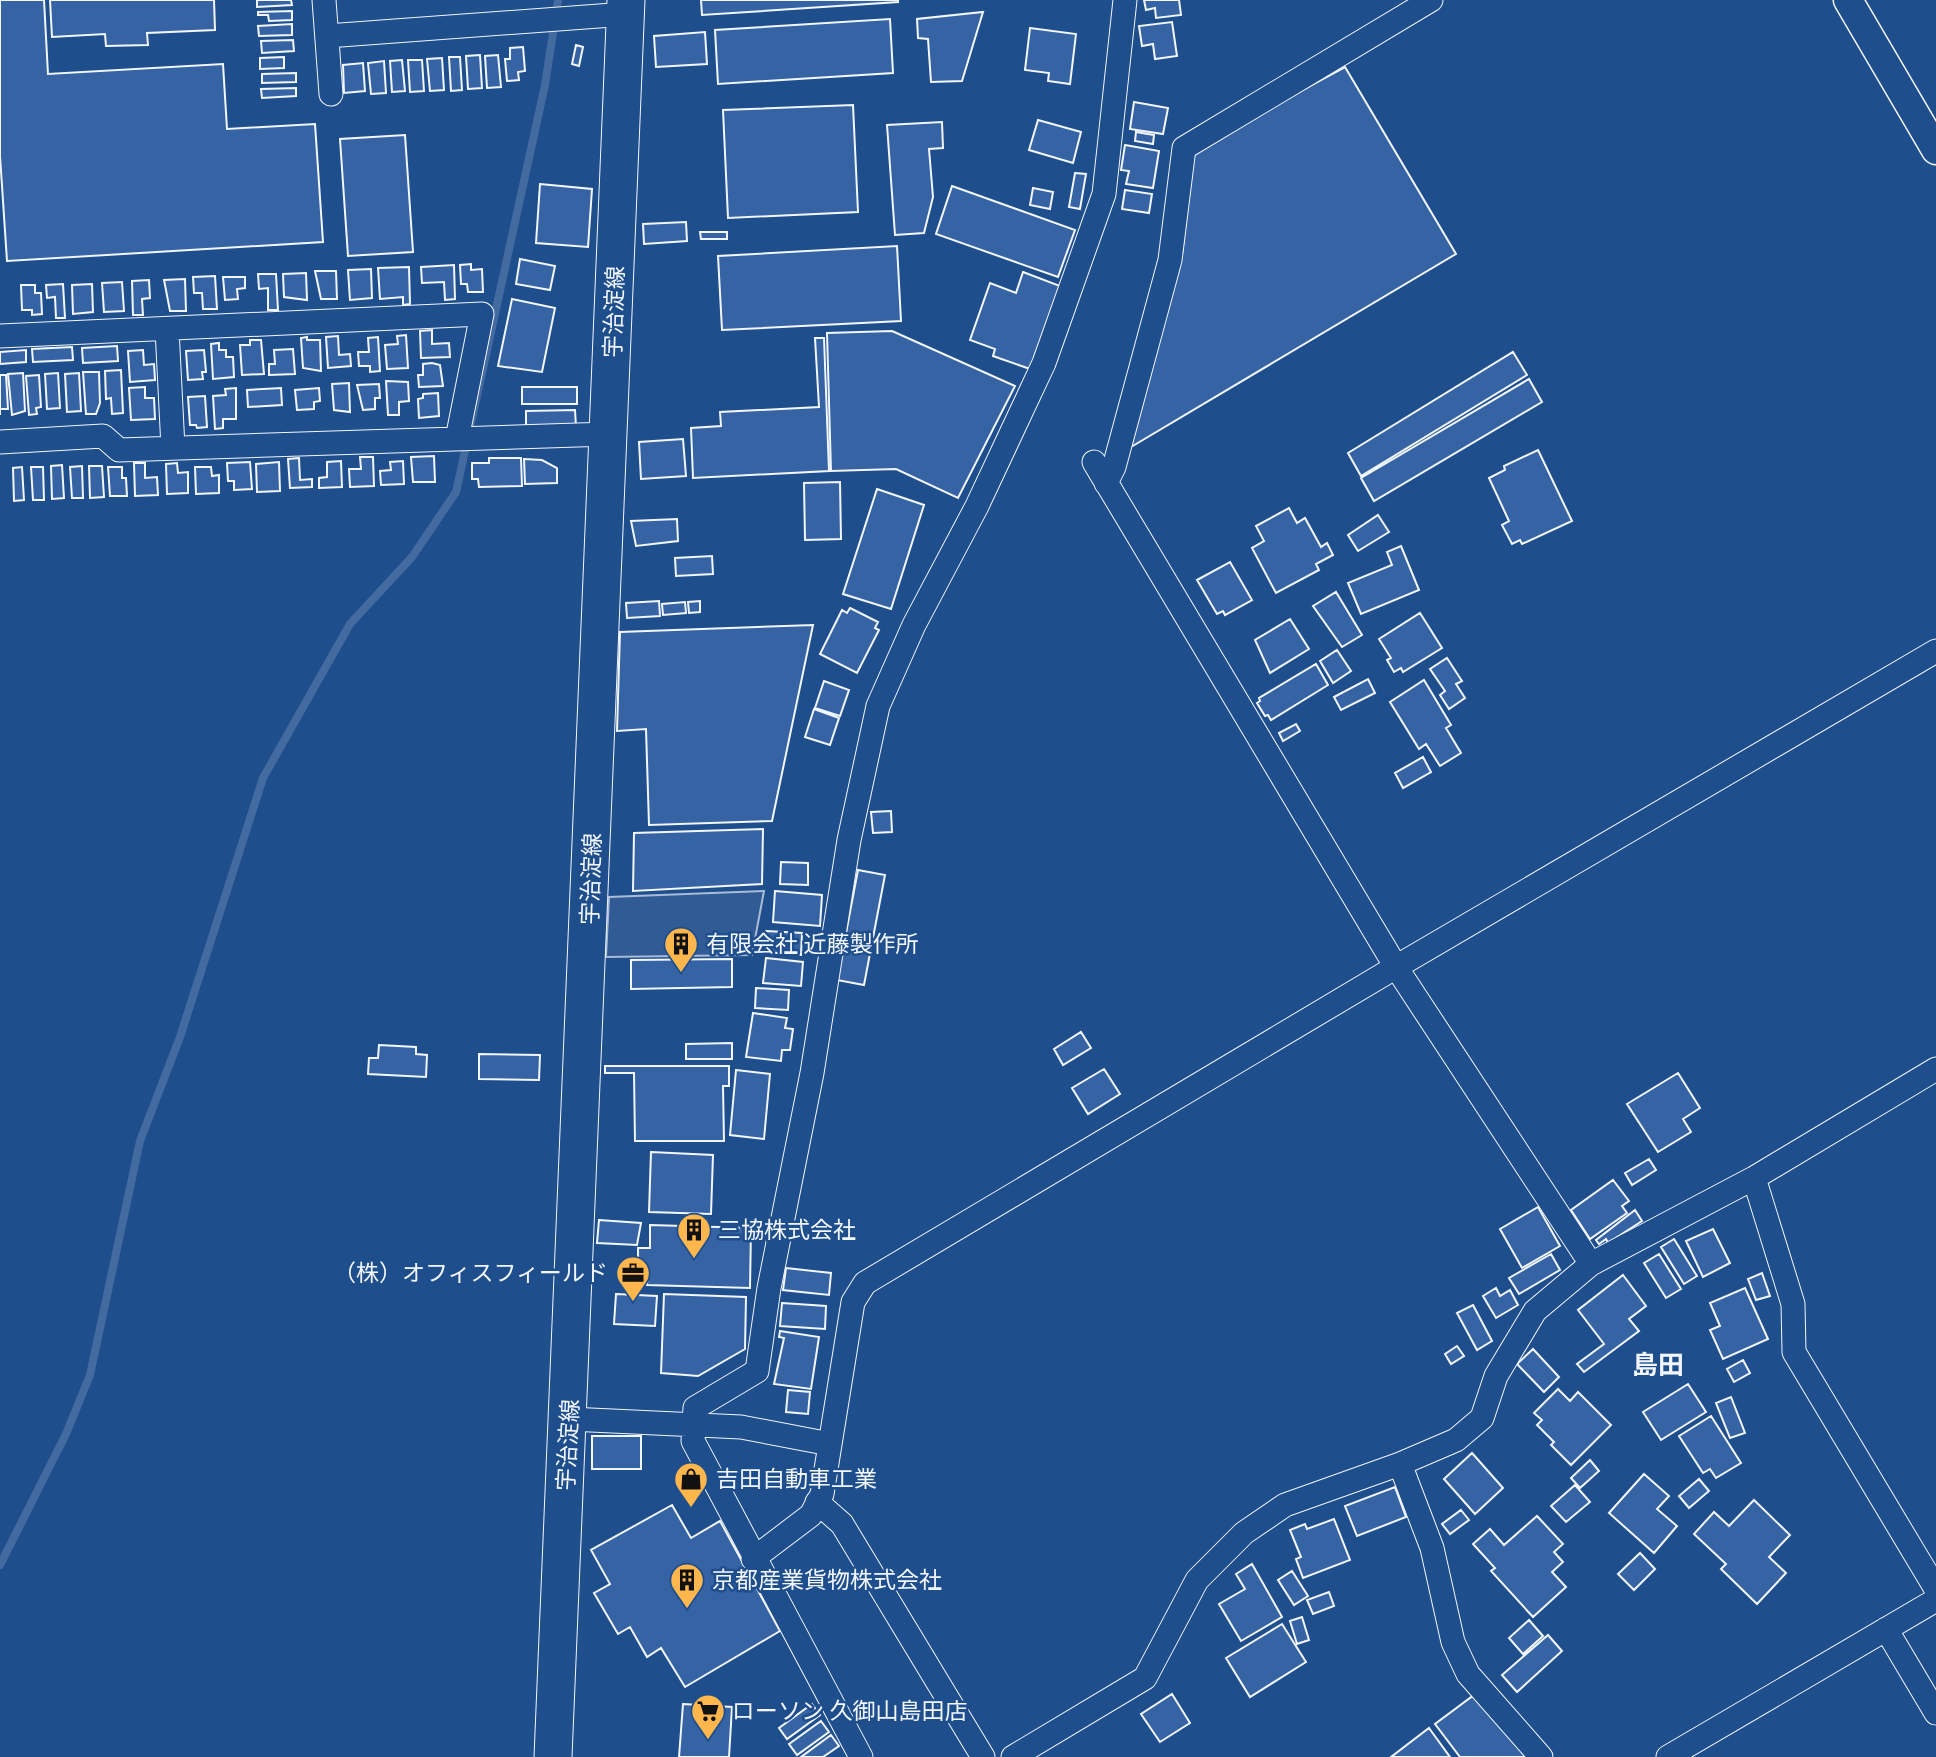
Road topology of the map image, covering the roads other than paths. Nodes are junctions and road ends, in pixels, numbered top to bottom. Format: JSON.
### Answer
{"nodes":[{"id":1,"x":324,"y":0,"type":"edge"},
{"id":2,"x":1125,"y":0,"type":"edge"},
{"id":3,"x":1431,"y":0,"type":"edge"},
{"id":4,"x":1848,"y":0,"type":"edge"},
{"id":5,"x":626,"y":7,"type":"edge"},
{"id":6,"x":327,"y":36,"type":"junction"},
{"id":7,"x":331,"y":94,"type":"dead end"},
{"id":8,"x":1936,"y":150,"type":"edge"},
{"id":9,"x":167,"y":329,"type":"junction"},
{"id":10,"x":0,"y":336,"type":"edge"},
{"id":11,"x":609,"y":434,"type":"junction"},
{"id":12,"x":457,"y":439,"type":"junction"},
{"id":13,"x":0,"y":442,"type":"edge"},
{"id":14,"x":173,"y":448,"type":"junction"},
{"id":15,"x":1094,"y":462,"type":"dead end"},
{"id":16,"x":1106,"y":483,"type":"junction"},
{"id":17,"x":1936,"y":651,"type":"edge"},
{"id":18,"x":1396,"y":967,"type":"junction"},
{"id":19,"x":1936,"y":1069,"type":"edge"},
{"id":20,"x":1754,"y":1178,"type":"junction"},
{"id":21,"x":1591,"y":1264,"type":"junction"},
{"id":22,"x":569,"y":1419,"type":"junction"},
{"id":23,"x":694,"y":1426,"type":"junction"},
{"id":24,"x":830,"y":1444,"type":"junction"},
{"id":25,"x":1400,"y":1464,"type":"junction"},
{"id":26,"x":817,"y":1502,"type":"junction"},
{"id":27,"x":753,"y":1559,"type":"junction"},
{"id":28,"x":1936,"y":1589,"type":"edge"},
{"id":29,"x":1936,"y":1600,"type":"edge"},
{"id":30,"x":1886,"y":1629,"type":"junction"},
{"id":31,"x":1936,"y":1713,"type":"edge"},
{"id":32,"x":553,"y":1757,"type":"edge"},
{"id":33,"x":861,"y":1757,"type":"edge"},
{"id":34,"x":983,"y":1757,"type":"edge"},
{"id":35,"x":1013,"y":1757,"type":"edge"},
{"id":36,"x":1541,"y":1757,"type":"edge"},
{"id":37,"x":1668,"y":1757,"type":"edge"}],
"edges":[{"from":1,"to":6,"type":"street"},
{"from":2,"to":23,"type":"street"},
{"from":3,"to":16,"type":"street"},
{"from":4,"to":8,"type":"street"},
{"from":5,"to":6,"type":"street"},
{"from":5,"to":11,"type":"main road","name":"宇治淀線"},
{"from":6,"to":7,"type":"street"},
{"from":9,"to":10,"type":"street"},
{"from":9,"to":12,"type":"street"},
{"from":9,"to":14,"type":"street"},
{"from":11,"to":12,"type":"street"},
{"from":11,"to":22,"type":"main road","name":"宇治淀線"},
{"from":12,"to":14,"type":"street"},
{"from":13,"to":14,"type":"street"},
{"from":15,"to":16,"type":"street"},
{"from":16,"to":18,"type":"street"},
{"from":17,"to":18,"type":"street"},
{"from":18,"to":21,"type":"street"},
{"from":18,"to":24,"type":"street"},
{"from":19,"to":20,"type":"street"},
{"from":20,"to":21,"type":"street"},
{"from":20,"to":28,"type":"street"},
{"from":21,"to":25,"type":"street"},
{"from":22,"to":23,"type":"street"},
{"from":22,"to":32,"type":"main road","name":"宇治淀線"},
{"from":23,"to":24,"type":"street"},
{"from":23,"to":27,"type":"street"},
{"from":24,"to":26,"type":"street"},
{"from":25,"to":35,"type":"street"},
{"from":25,"to":36,"type":"street"},
{"from":26,"to":27,"type":"street"},
{"from":26,"to":34,"type":"street"},
{"from":27,"to":33,"type":"street"},
{"from":29,"to":30,"type":"street"},
{"from":30,"to":31,"type":"street"},
{"from":30,"to":37,"type":"street"}]}
